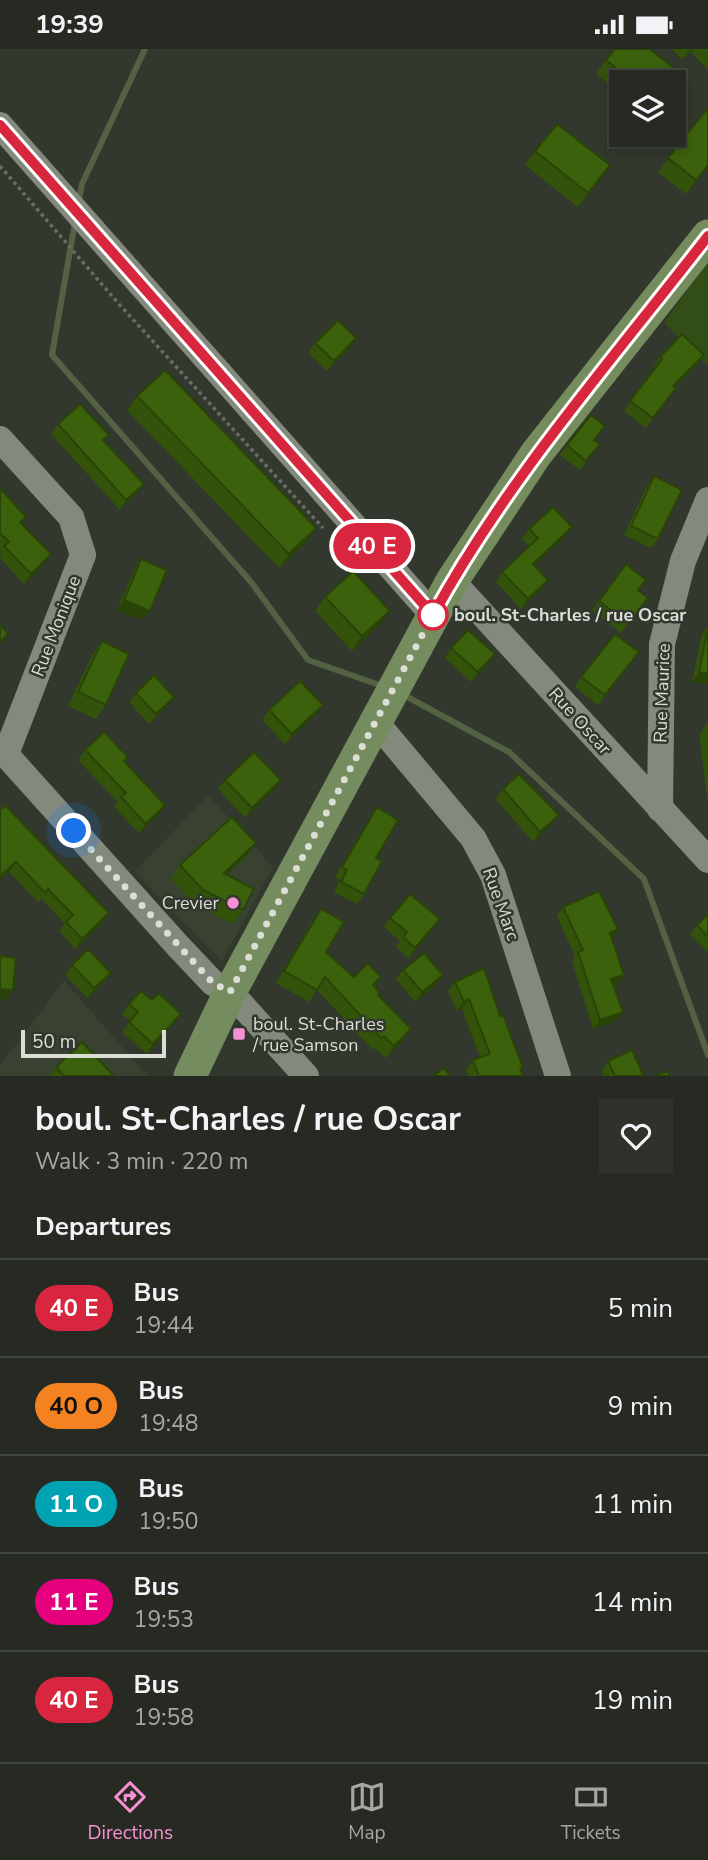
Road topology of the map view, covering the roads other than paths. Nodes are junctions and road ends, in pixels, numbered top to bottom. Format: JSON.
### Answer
{"nodes":[{"id":1,"x":0,"y":125,"type":"edge"},
{"id":2,"x":708,"y":236,"type":"edge"},
{"id":3,"x":0,"y":439,"type":"edge"},
{"id":4,"x":708,"y":500,"type":"edge"},
{"id":5,"x":452,"y":581,"type":"junction"},
{"id":6,"x":433,"y":615,"type":"junction"},
{"id":7,"x":376,"y":721,"type":"junction"},
{"id":8,"x":3,"y":751,"type":"edge"},
{"id":9,"x":660,"y":809,"type":"junction"},
{"id":10,"x":708,"y":860,"type":"edge"},
{"id":11,"x":230,"y":992,"type":"junction"},
{"id":12,"x":190,"y":1076,"type":"edge"},
{"id":13,"x":306,"y":1076,"type":"edge"},
{"id":14,"x":558,"y":1076,"type":"edge"}],
"edges":[{"from":1,"to":6,"type":"street"},
{"from":2,"to":5,"type":"main road"},
{"from":3,"to":8,"type":"street","name":"Rue Monique"},
{"from":4,"to":9,"type":"street","name":"Rue Maurice"},
{"from":5,"to":6,"type":"main road"},
{"from":5,"to":9,"type":"street","name":"Rue Oscar"},
{"from":6,"to":7,"type":"main road"},
{"from":7,"to":11,"type":"main road"},
{"from":7,"to":14,"type":"street","name":"Rue Marc"},
{"from":8,"to":11,"type":"street"},
{"from":9,"to":10,"type":"street","name":"Rue Oscar"},
{"from":11,"to":12,"type":"main road"},
{"from":11,"to":13,"type":"street"}]}
